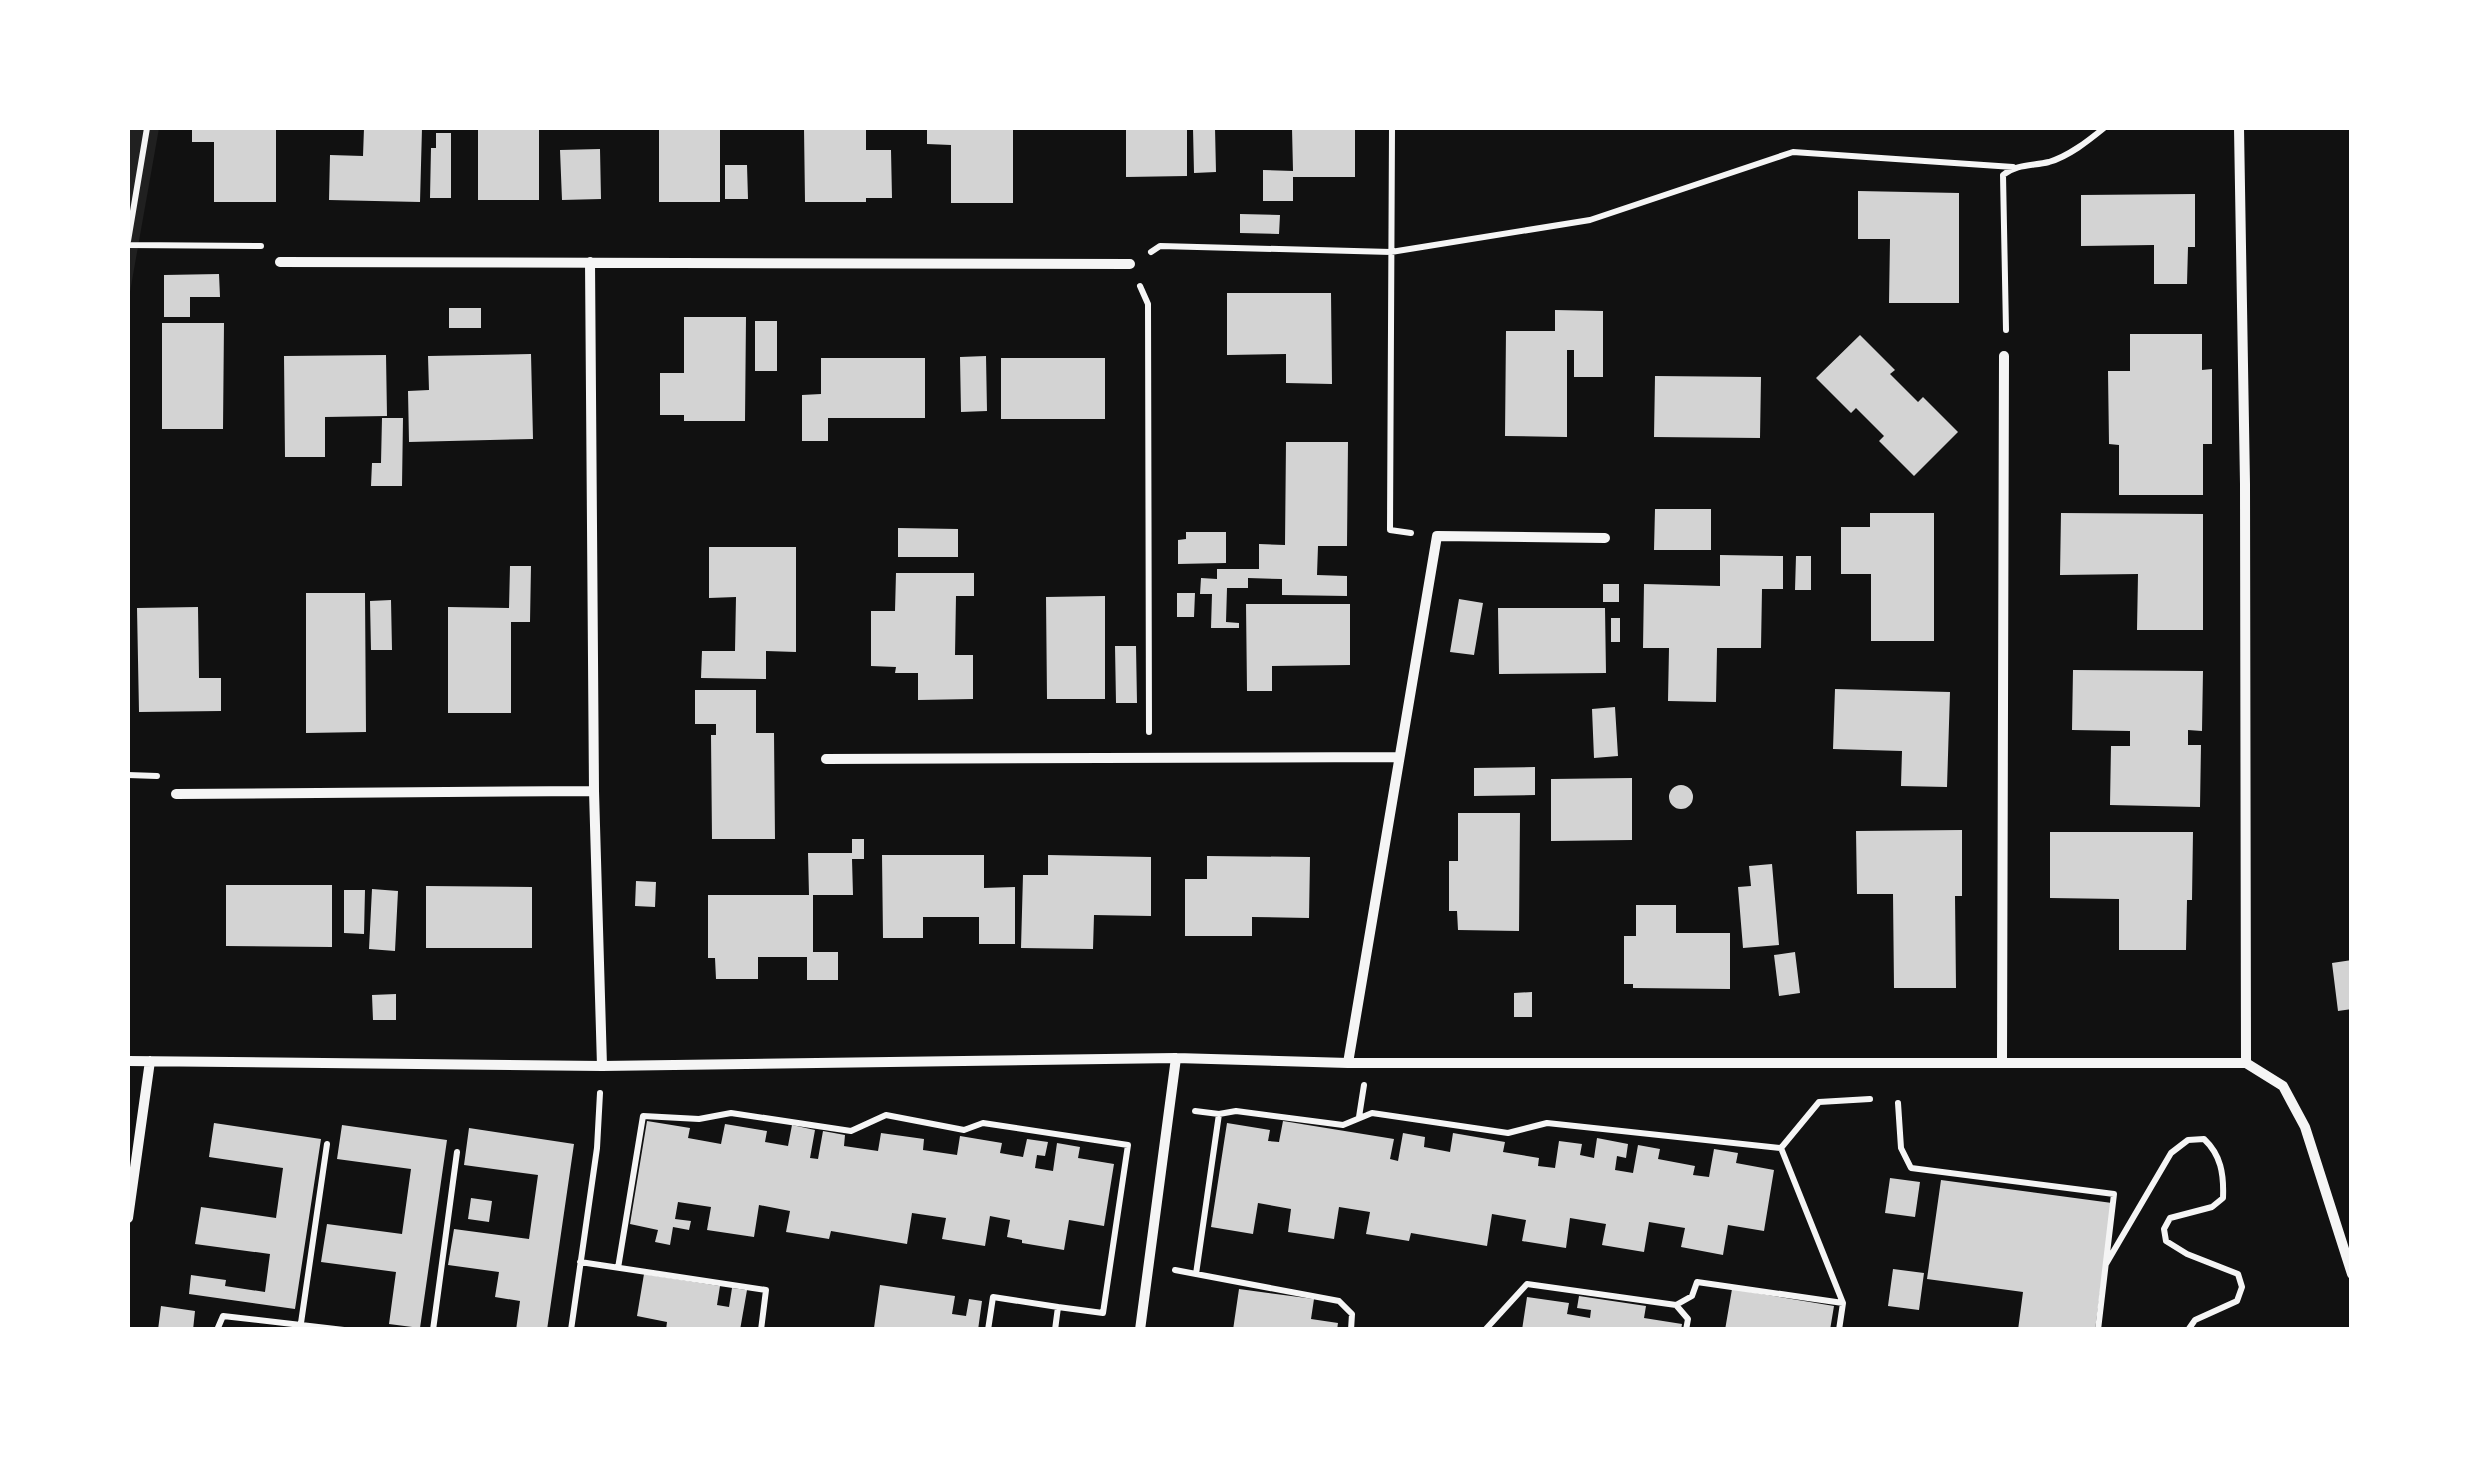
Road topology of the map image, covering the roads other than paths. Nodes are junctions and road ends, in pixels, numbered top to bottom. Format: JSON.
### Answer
{"nodes":[{"id":1,"x":2239,"y":128,"type":"edge"},
{"id":2,"x":280,"y":262,"type":"road end"},
{"id":3,"x":590,"y":262,"type":"junction"},
{"id":4,"x":1130,"y":264,"type":"road end"},
{"id":5,"x":2004,"y":356,"type":"road end"},
{"id":6,"x":1604,"y":538,"type":"dead end"},
{"id":7,"x":1398,"y":757,"type":"junction"},
{"id":8,"x":826,"y":759,"type":"dead end"},
{"id":9,"x":594,"y":791,"type":"junction"},
{"id":10,"x":176,"y":794,"type":"dead end"},
{"id":11,"x":1176,"y":1058,"type":"junction"},
{"id":12,"x":128,"y":1061,"type":"edge"},
{"id":13,"x":150,"y":1061,"type":"junction"},
{"id":14,"x":1348,"y":1063,"type":"junction"},
{"id":15,"x":2002,"y":1063,"type":"junction"},
{"id":16,"x":2246,"y":1063,"type":"junction"},
{"id":17,"x":602,"y":1066,"type":"junction"},
{"id":18,"x":128,"y":1218,"type":"edge"},
{"id":19,"x":2352,"y":1274,"type":"edge"},
{"id":20,"x":1140,"y":1330,"type":"edge"}],
"edges":[{"from":1,"to":16,"type":"street"},
{"from":2,"to":3,"type":"street"},
{"from":3,"to":4,"type":"street"},
{"from":3,"to":9,"type":"street"},
{"from":5,"to":15,"type":"street"},
{"from":6,"to":7,"type":"street"},
{"from":7,"to":8,"type":"street"},
{"from":7,"to":14,"type":"street"},
{"from":9,"to":10,"type":"street"},
{"from":9,"to":17,"type":"street"},
{"from":11,"to":14,"type":"street"},
{"from":11,"to":17,"type":"street"},
{"from":11,"to":20,"type":"street"},
{"from":12,"to":13,"type":"street"},
{"from":13,"to":17,"type":"street"},
{"from":13,"to":18,"type":"street"},
{"from":14,"to":15,"type":"street"},
{"from":15,"to":16,"type":"street"},
{"from":16,"to":19,"type":"street"}]}
